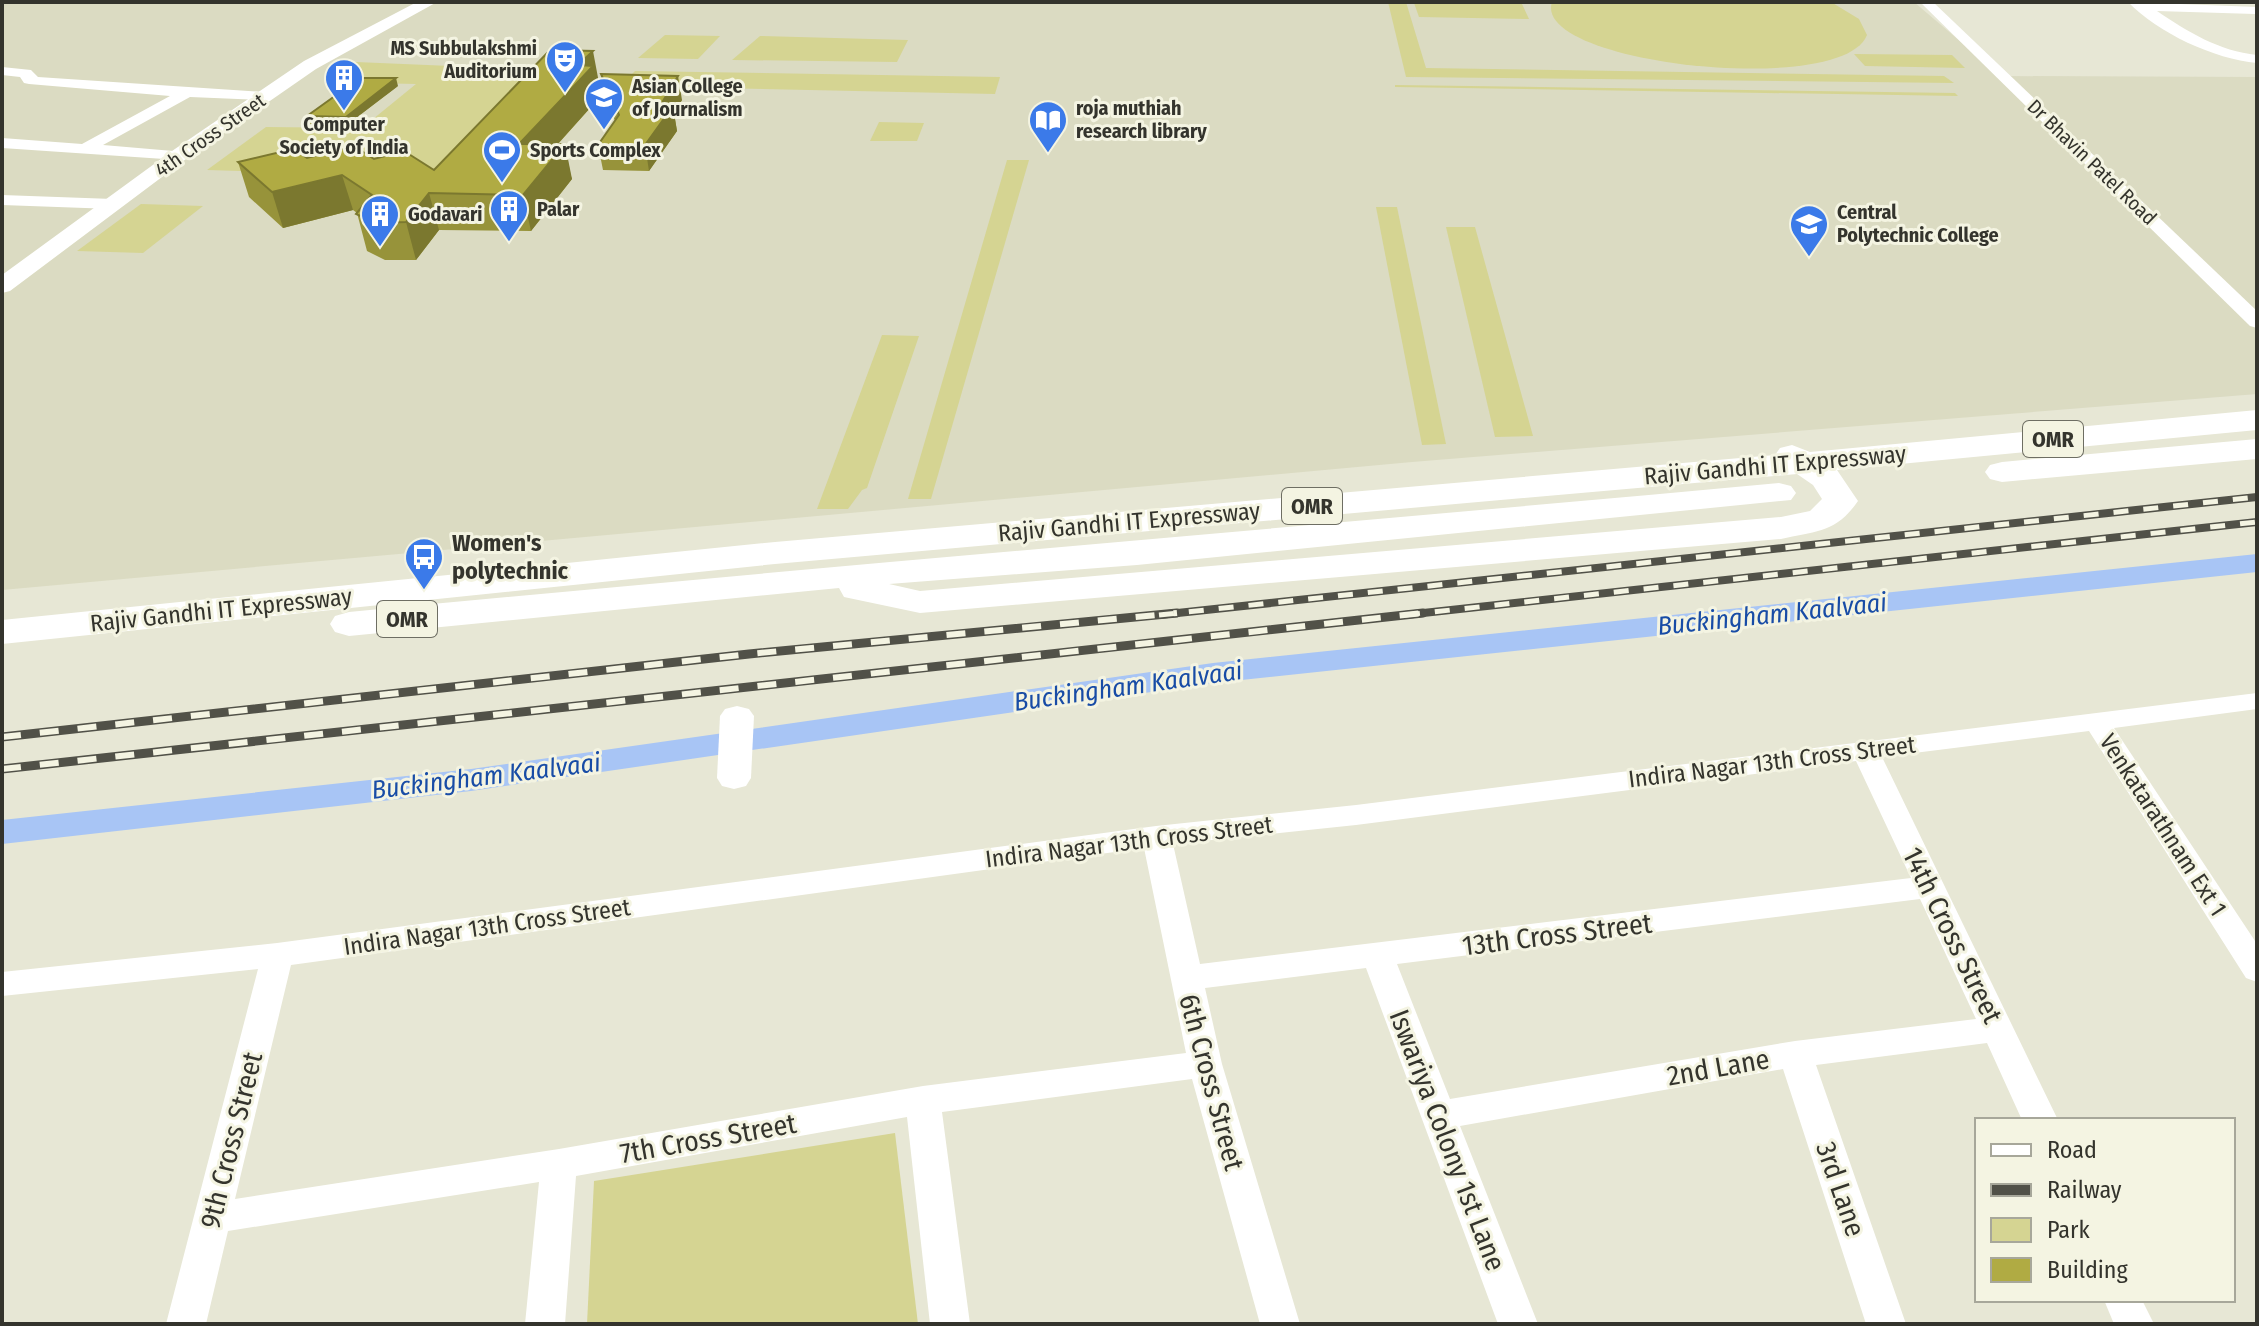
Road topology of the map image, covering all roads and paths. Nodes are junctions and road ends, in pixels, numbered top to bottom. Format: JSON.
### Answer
{"nodes":[{"id":1,"x":429,"y":2,"type":"edge"},
{"id":2,"x":1926,"y":2,"type":"edge"},
{"id":3,"x":2138,"y":5,"type":"edge"},
{"id":4,"x":2255,"y":10,"type":"dead end"},
{"id":5,"x":2257,"y":59,"type":"edge"},
{"id":6,"x":2,"y":71,"type":"edge"},
{"id":7,"x":187,"y":93,"type":"junction"},
{"id":8,"x":265,"y":96,"type":"junction"},
{"id":9,"x":2,"y":143,"type":"edge"},
{"id":10,"x":84,"y":149,"type":"junction"},
{"id":11,"x":179,"y":155,"type":"junction"},
{"id":12,"x":2,"y":200,"type":"edge"},
{"id":13,"x":113,"y":204,"type":"junction"},
{"id":14,"x":2,"y":286,"type":"edge"},
{"id":15,"x":2257,"y":322,"type":"edge"},
{"id":16,"x":2257,"y":420,"type":"edge"},
{"id":17,"x":2257,"y":449,"type":"edge"},
{"id":18,"x":775,"y":553,"type":"junction"},
{"id":19,"x":812,"y":579,"type":"junction"},
{"id":20,"x":2,"y":632,"type":"edge"},
{"id":21,"x":2,"y":659,"type":"edge"},
{"id":22,"x":2257,"y":701,"type":"edge"},
{"id":23,"x":737,"y":716,"type":"dead end"},
{"id":24,"x":2096,"y":721,"type":"junction"},
{"id":25,"x":1865,"y":750,"type":"junction"},
{"id":26,"x":734,"y":778,"type":"dead end"},
{"id":27,"x":1156,"y":836,"type":"junction"},
{"id":28,"x":1929,"y":887,"type":"junction"},
{"id":29,"x":277,"y":955,"type":"junction"},
{"id":30,"x":1378,"y":956,"type":"junction"},
{"id":31,"x":2257,"y":970,"type":"edge"},
{"id":32,"x":1185,"y":978,"type":"junction"},
{"id":33,"x":2,"y":984,"type":"edge"},
{"id":34,"x":1998,"y":1029,"type":"junction"},
{"id":35,"x":1795,"y":1054,"type":"junction"},
{"id":36,"x":1205,"y":1064,"type":"junction"},
{"id":37,"x":923,"y":1100,"type":"junction"},
{"id":38,"x":1440,"y":1115,"type":"junction"},
{"id":39,"x":2039,"y":1118,"type":"edge"},
{"id":40,"x":559,"y":1164,"type":"junction"},
{"id":41,"x":212,"y":1218,"type":"junction"},
{"id":42,"x":2124,"y":1302,"type":"edge"},
{"id":43,"x":186,"y":1324,"type":"edge"},
{"id":44,"x":545,"y":1324,"type":"edge"},
{"id":45,"x":950,"y":1324,"type":"edge"},
{"id":46,"x":1280,"y":1324,"type":"edge"},
{"id":47,"x":1518,"y":1324,"type":"edge"},
{"id":48,"x":1886,"y":1324,"type":"edge"},
{"id":49,"x":2134,"y":1324,"type":"edge"}],
"edges":[{"from":1,"to":8,"type":"street","name":"4th Cross Street"},
{"from":2,"to":15,"type":"street","name":"Dr Bhavin Patel Road"},
{"from":3,"to":4,"type":"street"},
{"from":3,"to":5,"type":"street"},
{"from":6,"to":7,"type":"street"},
{"from":7,"to":8,"type":"street"},
{"from":7,"to":10,"type":"street"},
{"from":8,"to":11,"type":"street","name":"4th Cross Street"},
{"from":9,"to":10,"type":"street"},
{"from":10,"to":11,"type":"street"},
{"from":11,"to":13,"type":"street","name":"4th Cross Street"},
{"from":12,"to":13,"type":"street"},
{"from":13,"to":14,"type":"street","name":"4th Cross Street"},
{"from":16,"to":18,"type":"main road","name":"Rajiv Gandhi IT Expressway","number":"OMR"},
{"from":17,"to":19,"type":"main road","name":"Rajiv Gandhi IT Expressway","number":"OMR"},
{"from":18,"to":19,"type":"main road"},
{"from":18,"to":20,"type":"main road","name":"Rajiv Gandhi IT Expressway","number":"OMR"},
{"from":19,"to":21,"type":"main road","name":"Rajiv Gandhi IT Expressway","number":"OMR"},
{"from":22,"to":24,"type":"street","name":"Indira Nagar 13th Cross Street"},
{"from":23,"to":26,"type":"street"},
{"from":24,"to":25,"type":"street","name":"Indira Nagar 13th Cross Street"},
{"from":24,"to":31,"type":"street","name":"Venkatarathnam Ext 1"},
{"from":25,"to":27,"type":"street","name":"Indira Nagar 13th Cross Street"},
{"from":25,"to":28,"type":"street","name":"14th Cross Street"},
{"from":27,"to":29,"type":"street","name":"Indira Nagar 13th Cross Street"},
{"from":27,"to":32,"type":"street","name":"6th Cross Street"},
{"from":28,"to":30,"type":"street","name":"13th Cross Street"},
{"from":28,"to":34,"type":"street","name":"14th Cross Street"},
{"from":29,"to":33,"type":"street","name":"Indira Nagar 13th Cross Street"},
{"from":29,"to":41,"type":"street","name":"9th Cross Street"},
{"from":30,"to":32,"type":"street","name":"13th Cross Street"},
{"from":30,"to":38,"type":"street","name":"Iswariya Colony 1st Lane"},
{"from":32,"to":36,"type":"street","name":"6th Cross Street"},
{"from":34,"to":35,"type":"street","name":"2nd Lane"},
{"from":34,"to":39,"type":"street","name":"14th Cross Street"},
{"from":35,"to":38,"type":"street","name":"2nd Lane"},
{"from":35,"to":48,"type":"street","name":"3rd Lane"},
{"from":36,"to":37,"type":"street","name":"7th Cross Street"},
{"from":36,"to":46,"type":"street","name":"6th Cross Street"},
{"from":37,"to":40,"type":"street","name":"7th Cross Street"},
{"from":37,"to":45,"type":"street"},
{"from":38,"to":47,"type":"street","name":"Iswariya Colony 1st Lane"},
{"from":40,"to":41,"type":"street","name":"7th Cross Street"},
{"from":40,"to":44,"type":"street"},
{"from":41,"to":43,"type":"street","name":"9th Cross Street"},
{"from":42,"to":49,"type":"street"}]}
